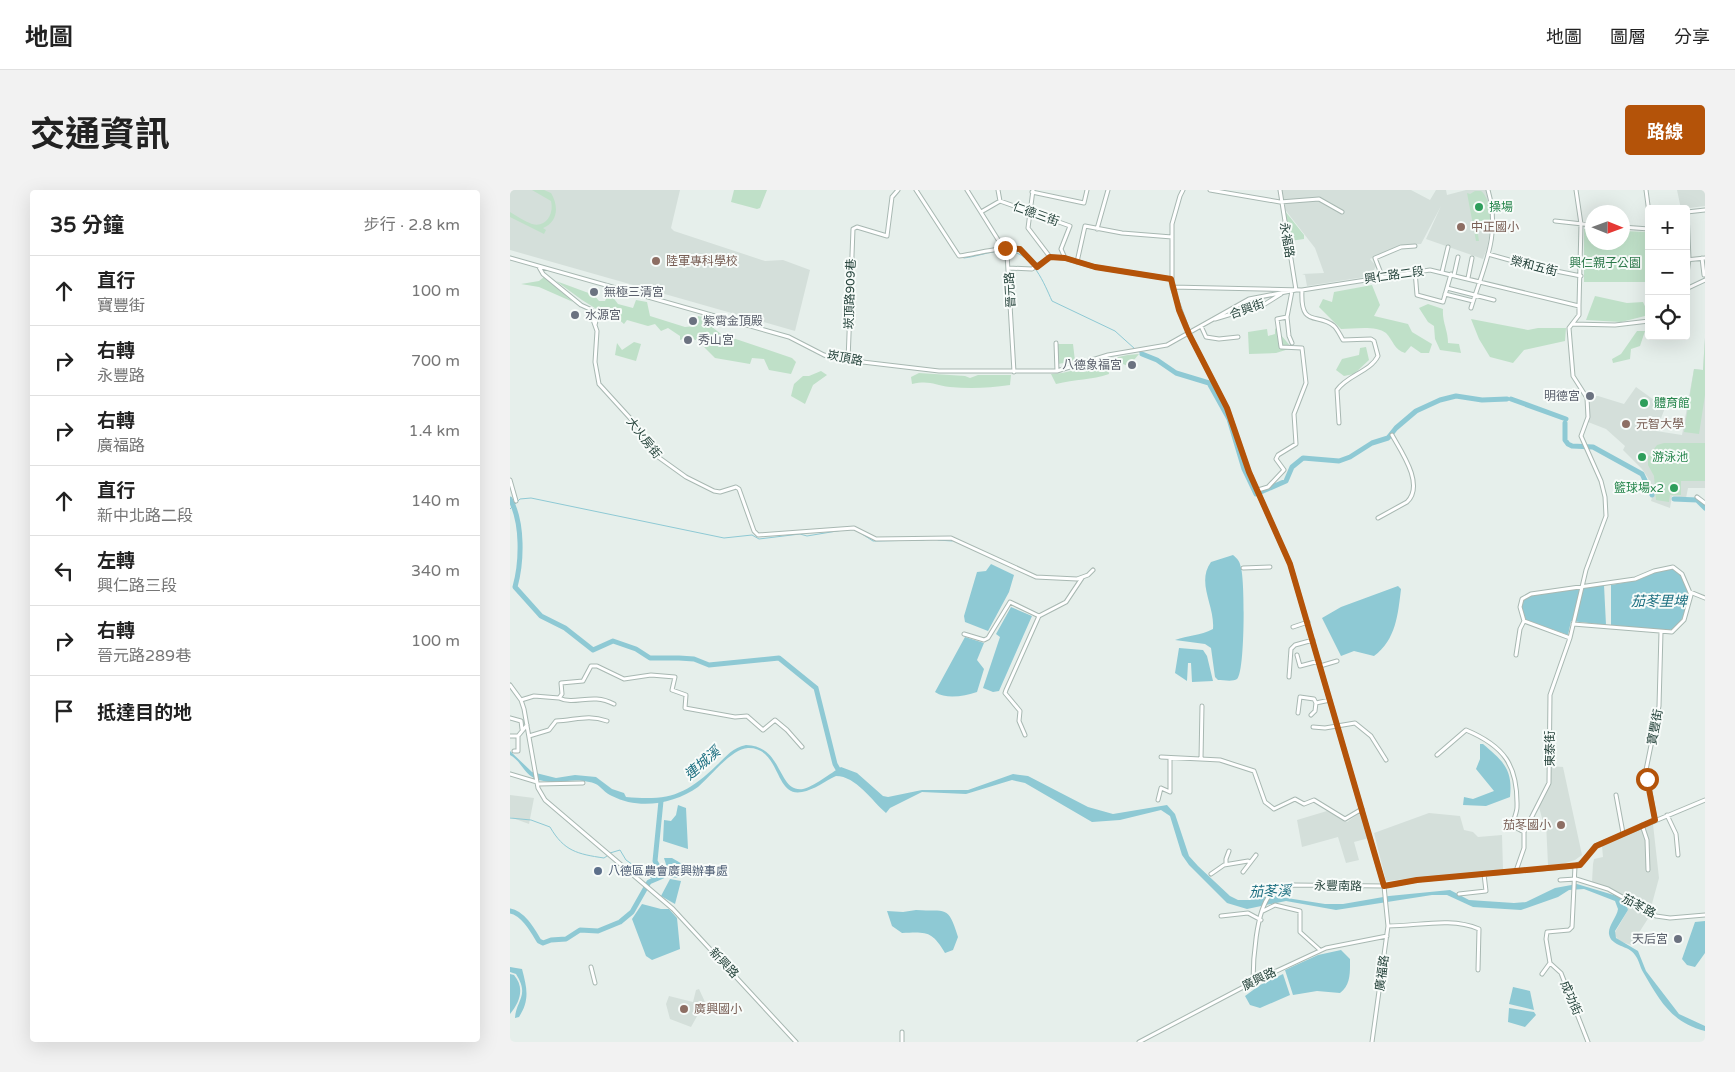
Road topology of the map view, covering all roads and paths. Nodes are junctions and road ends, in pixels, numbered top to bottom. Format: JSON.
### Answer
{"nodes":[{"id":1,"x":898,"y":190,"type":"edge"},
{"id":2,"x":916,"y":190,"type":"edge"},
{"id":3,"x":967,"y":190,"type":"edge"},
{"id":4,"x":998,"y":190,"type":"edge"},
{"id":5,"x":1087,"y":190,"type":"edge"},
{"id":6,"x":1108,"y":190,"type":"edge"},
{"id":7,"x":1183,"y":190,"type":"edge"},
{"id":8,"x":1210,"y":190,"type":"edge"},
{"id":9,"x":1280,"y":190,"type":"edge"},
{"id":10,"x":1488,"y":190,"type":"edge"},
{"id":11,"x":1576,"y":190,"type":"edge"},
{"id":12,"x":1646,"y":190,"type":"edge"},
{"id":13,"x":1033,"y":191,"type":"edge"},
{"id":14,"x":1000,"y":201,"type":"junction"},
{"id":15,"x":1280,"y":202,"type":"junction"},
{"id":16,"x":1648,"y":205,"type":"edge"},
{"id":17,"x":1705,"y":210,"type":"edge"},
{"id":18,"x":982,"y":212,"type":"junction"},
{"id":19,"x":1028,"y":212,"type":"junction"},
{"id":20,"x":1342,"y":212,"type":"dead end"},
{"id":21,"x":1690,"y":212,"type":"edge"},
{"id":22,"x":1555,"y":221,"type":"dead end"},
{"id":23,"x":1581,"y":224,"type":"junction"},
{"id":24,"x":1585,"y":224,"type":"edge"},
{"id":25,"x":1630,"y":228,"type":"edge"},
{"id":26,"x":1097,"y":229,"type":"junction"},
{"id":27,"x":1645,"y":229,"type":"edge"},
{"id":28,"x":1172,"y":236,"type":"junction"},
{"id":29,"x":1415,"y":246,"type":"dead end"},
{"id":30,"x":1448,"y":247,"type":"dead end"},
{"id":31,"x":1005,"y":248,"type":"junction"},
{"id":32,"x":1488,"y":254,"type":"junction"},
{"id":33,"x":1050,"y":257,"type":"junction"},
{"id":34,"x":1458,"y":257,"type":"dead end"},
{"id":35,"x":510,"y":258,"type":"edge"},
{"id":36,"x":1065,"y":258,"type":"junction"},
{"id":37,"x":1472,"y":258,"type":"dead end"},
{"id":38,"x":1704,"y":258,"type":"edge"},
{"id":39,"x":1690,"y":260,"type":"edge"},
{"id":40,"x":1077,"y":262,"type":"junction"},
{"id":41,"x":539,"y":266,"type":"junction"},
{"id":42,"x":1037,"y":267,"type":"junction"},
{"id":43,"x":1008,"y":268,"type":"junction"},
{"id":44,"x":1416,"y":271,"type":"junction"},
{"id":45,"x":1442,"y":272,"type":"junction"},
{"id":46,"x":1452,"y":274,"type":"junction"},
{"id":47,"x":1382,"y":276,"type":"junction"},
{"id":48,"x":1581,"y":276,"type":"junction"},
{"id":49,"x":1468,"y":278,"type":"junction"},
{"id":50,"x":1704,"y":278,"type":"edge"},
{"id":51,"x":1171,"y":279,"type":"junction"},
{"id":52,"x":1480,"y":281,"type":"junction"},
{"id":53,"x":1172,"y":287,"type":"junction"},
{"id":54,"x":1690,"y":287,"type":"edge"},
{"id":55,"x":1447,"y":288,"type":"junction"},
{"id":56,"x":1294,"y":290,"type":"junction"},
{"id":57,"x":1302,"y":290,"type":"junction"},
{"id":58,"x":1281,"y":294,"type":"junction"},
{"id":59,"x":1445,"y":294,"type":"junction"},
{"id":60,"x":1475,"y":295,"type":"junction"},
{"id":61,"x":1494,"y":300,"type":"dead end"},
{"id":62,"x":1473,"y":301,"type":"junction"},
{"id":63,"x":1579,"y":306,"type":"junction"},
{"id":64,"x":1471,"y":308,"type":"dead end"},
{"id":65,"x":598,"y":313,"type":"dead end"},
{"id":66,"x":1287,"y":317,"type":"junction"},
{"id":67,"x":1212,"y":319,"type":"junction"},
{"id":68,"x":1645,"y":321,"type":"edge"},
{"id":69,"x":1572,"y":324,"type":"junction"},
{"id":70,"x":595,"y":325,"type":"junction"},
{"id":71,"x":1201,"y":326,"type":"junction"},
{"id":72,"x":1189,"y":334,"type":"junction"},
{"id":73,"x":1238,"y":336,"type":"dead end"},
{"id":74,"x":1056,"y":343,"type":"dead end"},
{"id":75,"x":1292,"y":343,"type":"dead end"},
{"id":76,"x":848,"y":361,"type":"junction"},
{"id":77,"x":1057,"y":371,"type":"junction"},
{"id":78,"x":1014,"y":372,"type":"junction"},
{"id":79,"x":1338,"y":424,"type":"dead end"},
{"id":80,"x":1392,"y":435,"type":"dead end"},
{"id":81,"x":510,"y":480,"type":"edge"},
{"id":82,"x":1258,"y":491,"type":"junction"},
{"id":83,"x":1697,"y":497,"type":"dead end"},
{"id":84,"x":516,"y":501,"type":"dead end"},
{"id":85,"x":1705,"y":503,"type":"edge"},
{"id":86,"x":1378,"y":518,"type":"dead end"},
{"id":87,"x":1270,"y":567,"type":"dead end"},
{"id":88,"x":1243,"y":568,"type":"dead end"},
{"id":89,"x":1093,"y":570,"type":"dead end"},
{"id":90,"x":1083,"y":577,"type":"junction"},
{"id":91,"x":1581,"y":587,"type":"junction"},
{"id":92,"x":1690,"y":592,"type":"junction"},
{"id":93,"x":1705,"y":598,"type":"edge"},
{"id":94,"x":1039,"y":616,"type":"junction"},
{"id":95,"x":1524,"y":621,"type":"junction"},
{"id":96,"x":1308,"y":622,"type":"junction"},
{"id":97,"x":1573,"y":624,"type":"junction"},
{"id":98,"x":1294,"y":628,"type":"dead end"},
{"id":99,"x":1661,"y":632,"type":"junction"},
{"id":100,"x":964,"y":634,"type":"dead end"},
{"id":101,"x":1570,"y":638,"type":"junction"},
{"id":102,"x":1313,"y":640,"type":"junction"},
{"id":103,"x":1297,"y":655,"type":"dead end"},
{"id":104,"x":1516,"y":655,"type":"dead end"},
{"id":105,"x":1319,"y":661,"type":"junction"},
{"id":106,"x":1337,"y":661,"type":"dead end"},
{"id":107,"x":1320,"y":666,"type":"junction"},
{"id":108,"x":1289,"y":677,"type":"dead end"},
{"id":109,"x":510,"y":685,"type":"edge"},
{"id":110,"x":516,"y":692,"type":"junction"},
{"id":111,"x":510,"y":694,"type":"edge"},
{"id":112,"x":559,"y":698,"type":"junction"},
{"id":113,"x":521,"y":700,"type":"junction"},
{"id":114,"x":1330,"y":700,"type":"junction"},
{"id":115,"x":1316,"y":703,"type":"junction"},
{"id":116,"x":614,"y":704,"type":"dead end"},
{"id":117,"x":1202,"y":706,"type":"dead end"},
{"id":118,"x":1298,"y":713,"type":"dead end"},
{"id":119,"x":1311,"y":715,"type":"dead end"},
{"id":120,"x":510,"y":718,"type":"edge"},
{"id":121,"x":607,"y":721,"type":"dead end"},
{"id":122,"x":527,"y":725,"type":"junction"},
{"id":123,"x":1338,"y":726,"type":"junction"},
{"id":124,"x":1313,"y":727,"type":"dead end"},
{"id":125,"x":522,"y":730,"type":"junction"},
{"id":126,"x":1025,"y":734,"type":"dead end"},
{"id":127,"x":510,"y":736,"type":"edge"},
{"id":128,"x":518,"y":736,"type":"junction"},
{"id":129,"x":529,"y":736,"type":"junction"},
{"id":130,"x":802,"y":747,"type":"dead end"},
{"id":131,"x":514,"y":751,"type":"dead end"},
{"id":132,"x":1437,"y":755,"type":"dead end"},
{"id":133,"x":1161,"y":757,"type":"dead end"},
{"id":134,"x":1170,"y":758,"type":"junction"},
{"id":135,"x":1201,"y":759,"type":"junction"},
{"id":136,"x":1386,"y":760,"type":"dead end"},
{"id":137,"x":510,"y":774,"type":"edge"},
{"id":138,"x":537,"y":782,"type":"junction"},
{"id":139,"x":583,"y":783,"type":"dead end"},
{"id":140,"x":1616,"y":795,"type":"dead end"},
{"id":141,"x":1158,"y":800,"type":"dead end"},
{"id":142,"x":1705,"y":800,"type":"edge"},
{"id":143,"x":1362,"y":809,"type":"junction"},
{"id":144,"x":1667,"y":815,"type":"junction"},
{"id":145,"x":1655,"y":820,"type":"junction"},
{"id":146,"x":1642,"y":826,"type":"junction"},
{"id":147,"x":1524,"y":832,"type":"junction"},
{"id":148,"x":1623,"y":834,"type":"junction"},
{"id":149,"x":1229,"y":851,"type":"dead end"},
{"id":150,"x":1256,"y":855,"type":"dead end"},
{"id":151,"x":1678,"y":855,"type":"dead end"},
{"id":152,"x":1250,"y":862,"type":"junction"},
{"id":153,"x":1226,"y":864,"type":"junction"},
{"id":154,"x":1575,"y":866,"type":"junction"},
{"id":155,"x":1648,"y":870,"type":"dead end"},
{"id":156,"x":1516,"y":871,"type":"junction"},
{"id":157,"x":1243,"y":872,"type":"dead end"},
{"id":158,"x":1210,"y":874,"type":"dead end"},
{"id":159,"x":1484,"y":874,"type":"junction"},
{"id":160,"x":1576,"y":879,"type":"junction"},
{"id":161,"x":1560,"y":880,"type":"dead end"},
{"id":162,"x":1384,"y":886,"type":"junction"},
{"id":163,"x":1459,"y":894,"type":"dead end"},
{"id":164,"x":1262,"y":911,"type":"junction"},
{"id":165,"x":1705,"y":915,"type":"edge"},
{"id":166,"x":1221,"y":916,"type":"dead end"},
{"id":167,"x":1261,"y":920,"type":"junction"},
{"id":168,"x":1388,"y":926,"type":"junction"},
{"id":169,"x":1387,"y":936,"type":"junction"},
{"id":170,"x":1320,"y":950,"type":"junction"},
{"id":171,"x":1550,"y":963,"type":"junction"},
{"id":172,"x":591,"y":967,"type":"dead end"},
{"id":173,"x":1478,"y":970,"type":"dead end"},
{"id":174,"x":1542,"y":974,"type":"dead end"},
{"id":175,"x":595,"y":982,"type":"dead end"},
{"id":176,"x":1253,"y":982,"type":"junction"},
{"id":177,"x":902,"y":1032,"type":"dead end"},
{"id":178,"x":796,"y":1042,"type":"edge"},
{"id":179,"x":902,"y":1042,"type":"edge"},
{"id":180,"x":1139,"y":1042,"type":"edge"},
{"id":181,"x":1372,"y":1042,"type":"edge"},
{"id":182,"x":1588,"y":1042,"type":"edge"}],
"edges":[{"from":1,"to":76,"type":"street","name":"崁頂路909巷"},
{"from":2,"to":31,"type":"street"},
{"from":3,"to":18,"type":"street","name":"晉元路"},
{"from":4,"to":14,"type":"street"},
{"from":5,"to":13,"type":"street"},
{"from":6,"to":26,"type":"street"},
{"from":7,"to":28,"type":"street"},
{"from":8,"to":15,"type":"street"},
{"from":9,"to":15,"type":"street","name":"永福路"},
{"from":10,"to":32,"type":"street"},
{"from":11,"to":23,"type":"street"},
{"from":12,"to":16,"type":"street"},
{"from":13,"to":19,"type":"street"},
{"from":14,"to":18,"type":"street","name":"仁德三街"},
{"from":14,"to":19,"type":"street","name":"仁德三街"},
{"from":15,"to":20,"type":"street"},
{"from":15,"to":56,"type":"street","name":"永福路"},
{"from":17,"to":21,"type":"street"},
{"from":18,"to":31,"type":"street","name":"晉元路"},
{"from":19,"to":33,"type":"street"},
{"from":19,"to":36,"type":"street","name":"仁德三街"},
{"from":22,"to":23,"type":"street"},
{"from":23,"to":24,"type":"street"},
{"from":23,"to":48,"type":"street"},
{"from":25,"to":27,"type":"street"},
{"from":26,"to":28,"type":"street"},
{"from":26,"to":40,"type":"street"},
{"from":28,"to":51,"type":"street"},
{"from":29,"to":47,"type":"street"},
{"from":30,"to":45,"type":"street"},
{"from":31,"to":42,"type":"street"},
{"from":31,"to":43,"type":"street","name":"晉元路"},
{"from":32,"to":48,"type":"street","name":"榮和五街"},
{"from":32,"to":52,"type":"street"},
{"from":33,"to":36,"type":"street"},
{"from":33,"to":42,"type":"street"},
{"from":34,"to":46,"type":"street"},
{"from":35,"to":41,"type":"street","name":"崁頂路"},
{"from":36,"to":40,"type":"street"},
{"from":37,"to":49,"type":"street"},
{"from":38,"to":39,"type":"street"},
{"from":38,"to":50,"type":"street"},
{"from":40,"to":51,"type":"street"},
{"from":41,"to":70,"type":"street"},
{"from":41,"to":76,"type":"street","name":"崁頂路"},
{"from":42,"to":43,"type":"street"},
{"from":43,"to":78,"type":"street","name":"晉元路"},
{"from":44,"to":45,"type":"street","name":"興仁路二段"},
{"from":44,"to":47,"type":"street","name":"興仁路二段"},
{"from":44,"to":59,"type":"street"},
{"from":45,"to":46,"type":"street","name":"興仁路二段"},
{"from":46,"to":49,"type":"street","name":"興仁路二段"},
{"from":46,"to":55,"type":"street"},
{"from":47,"to":57,"type":"street","name":"興仁路二段"},
{"from":48,"to":63,"type":"street"},
{"from":49,"to":52,"type":"street","name":"興仁路二段"},
{"from":50,"to":54,"type":"street"},
{"from":51,"to":53,"type":"street"},
{"from":52,"to":60,"type":"street"},
{"from":52,"to":63,"type":"street","name":"興仁路二段"},
{"from":53,"to":56,"type":"street","name":"興仁路二段"},
{"from":53,"to":72,"type":"street"},
{"from":55,"to":59,"type":"street"},
{"from":55,"to":60,"type":"street"},
{"from":56,"to":57,"type":"street","name":"興仁路二段"},
{"from":56,"to":58,"type":"street"},
{"from":56,"to":66,"type":"street"},
{"from":57,"to":79,"type":"street"},
{"from":58,"to":67,"type":"street","name":"合興街"},
{"from":58,"to":67,"type":"street"},
{"from":59,"to":62,"type":"street"},
{"from":60,"to":61,"type":"street"},
{"from":60,"to":62,"type":"street"},
{"from":62,"to":64,"type":"street"},
{"from":63,"to":69,"type":"street"},
{"from":65,"to":70,"type":"street"},
{"from":66,"to":75,"type":"street"},
{"from":66,"to":82,"type":"street"},
{"from":67,"to":71,"type":"street","name":"崁頂路"},
{"from":68,"to":69,"type":"street"},
{"from":69,"to":91,"type":"street"},
{"from":70,"to":90,"type":"street","name":"大火房街"},
{"from":71,"to":72,"type":"street","name":"崁頂路"},
{"from":71,"to":73,"type":"street"},
{"from":72,"to":77,"type":"street","name":"崁頂路"},
{"from":72,"to":82,"type":"street"},
{"from":74,"to":77,"type":"street"},
{"from":76,"to":78,"type":"street","name":"崁頂路"},
{"from":77,"to":78,"type":"street","name":"崁頂路"},
{"from":80,"to":86,"type":"street"},
{"from":81,"to":84,"type":"street"},
{"from":82,"to":96,"type":"street"},
{"from":83,"to":85,"type":"street"},
{"from":87,"to":88,"type":"street"},
{"from":89,"to":90,"type":"street"},
{"from":90,"to":94,"type":"street"},
{"from":91,"to":92,"type":"street"},
{"from":91,"to":95,"type":"street"},
{"from":91,"to":97,"type":"street","name":"東泰街"},
{"from":92,"to":93,"type":"street"},
{"from":92,"to":99,"type":"street"},
{"from":94,"to":100,"type":"street"},
{"from":94,"to":126,"type":"street"},
{"from":95,"to":101,"type":"street"},
{"from":95,"to":104,"type":"street"},
{"from":96,"to":98,"type":"street"},
{"from":96,"to":102,"type":"street"},
{"from":97,"to":99,"type":"street"},
{"from":97,"to":101,"type":"street","name":"東泰街"},
{"from":99,"to":145,"type":"street","name":"寶豐街"},
{"from":101,"to":147,"type":"street","name":"東泰街"},
{"from":102,"to":105,"type":"street"},
{"from":102,"to":108,"type":"street"},
{"from":103,"to":105,"type":"street"},
{"from":105,"to":107,"type":"street"},
{"from":106,"to":107,"type":"street"},
{"from":107,"to":114,"type":"street"},
{"from":109,"to":110,"type":"street"},
{"from":110,"to":111,"type":"street"},
{"from":110,"to":113,"type":"street"},
{"from":112,"to":113,"type":"street"},
{"from":112,"to":116,"type":"street"},
{"from":112,"to":130,"type":"street"},
{"from":113,"to":122,"type":"street"},
{"from":114,"to":115,"type":"street"},
{"from":114,"to":123,"type":"street"},
{"from":115,"to":118,"type":"street"},
{"from":115,"to":119,"type":"street"},
{"from":117,"to":135,"type":"street"},
{"from":120,"to":125,"type":"street"},
{"from":121,"to":129,"type":"street"},
{"from":122,"to":125,"type":"street"},
{"from":122,"to":129,"type":"street"},
{"from":123,"to":124,"type":"street"},
{"from":123,"to":136,"type":"street"},
{"from":123,"to":143,"type":"street"},
{"from":125,"to":128,"type":"street"},
{"from":127,"to":128,"type":"street"},
{"from":128,"to":131,"type":"street"},
{"from":129,"to":138,"type":"street"},
{"from":132,"to":147,"type":"street"},
{"from":133,"to":134,"type":"street"},
{"from":134,"to":135,"type":"street"},
{"from":134,"to":141,"type":"street"},
{"from":135,"to":143,"type":"street"},
{"from":137,"to":138,"type":"street"},
{"from":138,"to":139,"type":"street"},
{"from":138,"to":178,"type":"street","name":"新興路"},
{"from":140,"to":148,"type":"street"},
{"from":142,"to":144,"type":"street"},
{"from":143,"to":162,"type":"street"},
{"from":144,"to":145,"type":"street"},
{"from":144,"to":151,"type":"street"},
{"from":145,"to":146,"type":"street"},
{"from":146,"to":148,"type":"street"},
{"from":146,"to":155,"type":"street"},
{"from":147,"to":156,"type":"street","name":"東泰街"},
{"from":148,"to":154,"type":"street"},
{"from":149,"to":153,"type":"street"},
{"from":150,"to":152,"type":"street"},
{"from":152,"to":153,"type":"street"},
{"from":152,"to":157,"type":"street"},
{"from":153,"to":158,"type":"street"},
{"from":154,"to":156,"type":"street","name":"永豐南路"},
{"from":154,"to":160,"type":"street"},
{"from":156,"to":159,"type":"street","name":"永豐南路"},
{"from":159,"to":162,"type":"street","name":"永豐南路"},
{"from":159,"to":163,"type":"street"},
{"from":160,"to":161,"type":"street"},
{"from":160,"to":165,"type":"street","name":"茄苳路"},
{"from":160,"to":171,"type":"street","name":"成功街"},
{"from":162,"to":164,"type":"street","name":"永豐南路"},
{"from":162,"to":168,"type":"street","name":"廣福路"},
{"from":164,"to":167,"type":"street"},
{"from":164,"to":170,"type":"street"},
{"from":166,"to":167,"type":"street"},
{"from":167,"to":176,"type":"street"},
{"from":168,"to":169,"type":"street","name":"廣福路"},
{"from":168,"to":173,"type":"street"},
{"from":169,"to":170,"type":"street","name":"廣興路"},
{"from":169,"to":181,"type":"street","name":"廣福路"},
{"from":170,"to":176,"type":"street","name":"廣興路"},
{"from":171,"to":174,"type":"street"},
{"from":171,"to":182,"type":"street","name":"成功街"},
{"from":172,"to":175,"type":"street"},
{"from":176,"to":180,"type":"street","name":"廣興路"},
{"from":177,"to":179,"type":"street"}]}
